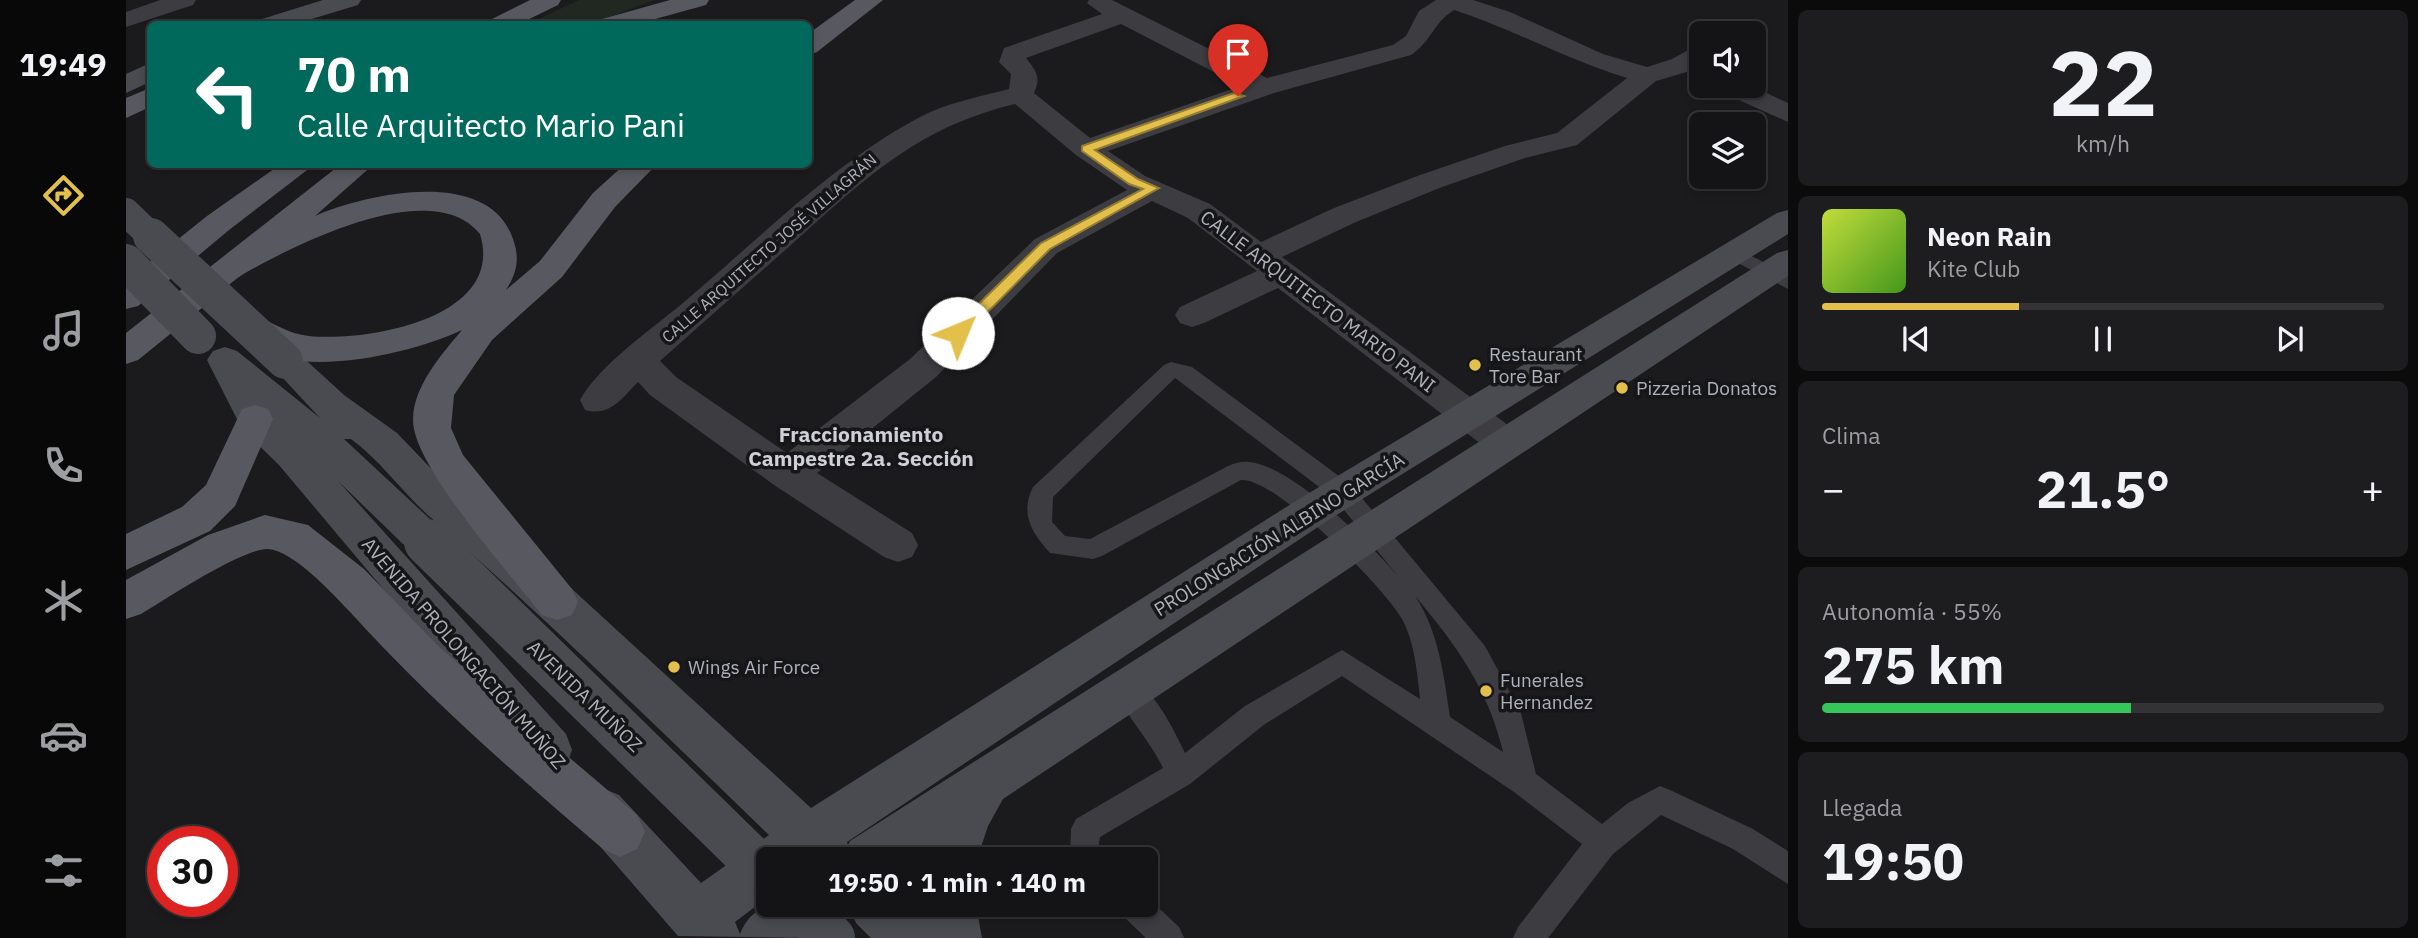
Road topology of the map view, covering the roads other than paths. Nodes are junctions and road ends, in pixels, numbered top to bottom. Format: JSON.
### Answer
{"nodes":[{"id":1,"x":184,"y":0,"type":"edge"},
{"id":2,"x":349,"y":0,"type":"edge"},
{"id":3,"x":548,"y":0,"type":"edge"},
{"id":4,"x":697,"y":0,"type":"edge"},
{"id":5,"x":871,"y":0,"type":"edge"},
{"id":6,"x":1094,"y":0,"type":"edge"},
{"id":7,"x":1451,"y":0,"type":"edge"},
{"id":8,"x":1123,"y":15,"type":"junction"},
{"id":9,"x":126,"y":20,"type":"edge"},
{"id":10,"x":281,"y":21,"type":"edge"},
{"id":11,"x":507,"y":21,"type":"edge"},
{"id":12,"x":622,"y":21,"type":"edge"},
{"id":13,"x":812,"y":44,"type":"edge"},
{"id":14,"x":1689,"y":64,"type":"edge"},
{"id":15,"x":147,"y":73,"type":"edge"},
{"id":16,"x":1647,"y":75,"type":"junction"},
{"id":17,"x":126,"y":85,"type":"edge"},
{"id":18,"x":1264,"y":87,"type":"junction"},
{"id":19,"x":1020,"y":95,"type":"junction"},
{"id":20,"x":147,"y":98,"type":"edge"},
{"id":21,"x":1755,"y":98,"type":"edge"},
{"id":22,"x":126,"y":110,"type":"edge"},
{"id":23,"x":1788,"y":114,"type":"edge"},
{"id":24,"x":1086,"y":149,"type":"junction"},
{"id":25,"x":295,"y":168,"type":"edge"},
{"id":26,"x":355,"y":168,"type":"edge"},
{"id":27,"x":639,"y":168,"type":"edge"},
{"id":28,"x":1153,"y":188,"type":"junction"},
{"id":29,"x":126,"y":212,"type":"edge"},
{"id":30,"x":1788,"y":220,"type":"edge"},
{"id":31,"x":218,"y":223,"type":"junction"},
{"id":32,"x":126,"y":262,"type":"edge"},
{"id":33,"x":1271,"y":263,"type":"junction"},
{"id":34,"x":1770,"y":264,"type":"edge"},
{"id":35,"x":237,"y":265,"type":"junction"},
{"id":36,"x":126,"y":283,"type":"edge"},
{"id":37,"x":126,"y":298,"type":"edge"},
{"id":38,"x":1192,"y":315,"type":"dead end"},
{"id":39,"x":247,"y":325,"type":"junction"},
{"id":40,"x":126,"y":351,"type":"edge"},
{"id":41,"x":226,"y":360,"type":"junction"},
{"id":42,"x":639,"y":360,"type":"junction"},
{"id":43,"x":598,"y":400,"type":"dead end"},
{"id":44,"x":1469,"y":414,"type":"junction"},
{"id":45,"x":255,"y":419,"type":"junction"},
{"id":46,"x":1507,"y":444,"type":"junction"},
{"id":47,"x":789,"y":474,"type":"junction"},
{"id":48,"x":1328,"y":501,"type":"junction"},
{"id":49,"x":417,"y":506,"type":"junction"},
{"id":50,"x":1363,"y":538,"type":"junction"},
{"id":51,"x":898,"y":545,"type":"dead end"},
{"id":52,"x":126,"y":553,"type":"edge"},
{"id":53,"x":126,"y":601,"type":"edge"},
{"id":54,"x":557,"y":601,"type":"junction"},
{"id":55,"x":1128,"y":690,"type":"junction"},
{"id":56,"x":1437,"y":725,"type":"junction"},
{"id":57,"x":1180,"y":774,"type":"junction"},
{"id":58,"x":987,"y":781,"type":"junction"},
{"id":59,"x":1524,"y":782,"type":"junction"},
{"id":60,"x":620,"y":832,"type":"junction"},
{"id":61,"x":1601,"y":841,"type":"junction"},
{"id":62,"x":788,"y":847,"type":"edge"},
{"id":63,"x":807,"y":847,"type":"edge"},
{"id":64,"x":886,"y":847,"type":"edge"},
{"id":65,"x":956,"y":847,"type":"edge"},
{"id":66,"x":1084,"y":847,"type":"edge"},
{"id":67,"x":756,"y":861,"type":"edge"},
{"id":68,"x":1788,"y":869,"type":"edge"},
{"id":69,"x":756,"y":885,"type":"edge"},
{"id":70,"x":792,"y":917,"type":"edge"},
{"id":71,"x":811,"y":917,"type":"edge"},
{"id":72,"x":887,"y":917,"type":"edge"},
{"id":73,"x":952,"y":917,"type":"edge"},
{"id":74,"x":1146,"y":917,"type":"edge"},
{"id":75,"x":697,"y":931,"type":"edge"},
{"id":76,"x":764,"y":938,"type":"edge"},
{"id":77,"x":832,"y":938,"type":"edge"},
{"id":78,"x":909,"y":938,"type":"edge"},
{"id":79,"x":956,"y":938,"type":"edge"},
{"id":80,"x":1168,"y":938,"type":"edge"},
{"id":81,"x":1529,"y":938,"type":"edge"}],
"edges":[{"from":1,"to":9,"type":"street"},
{"from":2,"to":10,"type":"main road"},
{"from":3,"to":11,"type":"main road"},
{"from":4,"to":12,"type":"main road"},
{"from":5,"to":13,"type":"main road"},
{"from":6,"to":8,"type":"street"},
{"from":7,"to":16,"type":"street"},
{"from":7,"to":18,"type":"street"},
{"from":8,"to":18,"type":"street"},
{"from":8,"to":19,"type":"street"},
{"from":14,"to":16,"type":"street"},
{"from":15,"to":17,"type":"main road"},
{"from":16,"to":33,"type":"street"},
{"from":18,"to":24,"type":"street"},
{"from":19,"to":24,"type":"street"},
{"from":19,"to":42,"type":"street","name":"CALLE ARQUITECTO JOSÉ VILLAGRÁN"},
{"from":20,"to":22,"type":"main road"},
{"from":21,"to":23,"type":"street"},
{"from":24,"to":28,"type":"street","name":"CALLE ARQUITECTO MARIO PANI"},
{"from":25,"to":31,"type":"main road"},
{"from":26,"to":35,"type":"main road"},
{"from":27,"to":54,"type":"main road"},
{"from":28,"to":33,"type":"street","name":"CALLE ARQUITECTO MARIO PANI"},
{"from":28,"to":47,"type":"street"},
{"from":29,"to":39,"type":"main road","name":"AVENIDA MUÑOZ","bridge":true},
{"from":30,"to":34,"type":"main road","name":"PROLONGACIÓN ALBINO GARCÍA"},
{"from":31,"to":36,"type":"main road"},
{"from":31,"to":37,"type":"main road"},
{"from":32,"to":41,"type":"main road","name":"AVENIDA MUÑOZ","bridge":true},
{"from":33,"to":38,"type":"street"},
{"from":33,"to":44,"type":"street","name":"CALLE ARQUITECTO MARIO PANI"},
{"from":34,"to":44,"type":"main road","name":"PROLONGACIÓN ALBINO GARCÍA"},
{"from":34,"to":46,"type":"main road","name":"PROLONGACIÓN ALBINO GARCÍA"},
{"from":35,"to":39,"type":"main road","bridge":true},
{"from":35,"to":40,"type":"main road"},
{"from":39,"to":49,"type":"main road","name":"AVENIDA MUÑOZ","bridge":true},
{"from":41,"to":45,"type":"main road","name":"AVENIDA PROLONGACIÓN MUÑOZ"},
{"from":41,"to":49,"type":"main road","name":"AVENIDA MUÑOZ"},
{"from":42,"to":43,"type":"street","name":"CALLE ARQUITECTO JOSÉ VILLAGRÁN"},
{"from":42,"to":47,"type":"street"},
{"from":44,"to":46,"type":"street","name":"CALLE ARQUITECTO MARIO PANI"},
{"from":44,"to":48,"type":"main road","name":"PROLONGACIÓN ALBINO GARCÍA"},
{"from":45,"to":52,"type":"main road"},
{"from":45,"to":60,"type":"main road","name":"AVENIDA PROLONGACIÓN MUÑOZ"},
{"from":46,"to":50,"type":"main road","name":"PROLONGACIÓN ALBINO GARCÍA"},
{"from":47,"to":51,"type":"street"},
{"from":48,"to":48,"type":"lane"},
{"from":48,"to":50,"type":"lane"},
{"from":48,"to":50,"type":"lane"},
{"from":48,"to":63,"type":"main road","name":"PROLONGACIÓN ALBINO GARCÍA"},
{"from":49,"to":54,"type":"main road"},
{"from":49,"to":67,"type":"main road","name":"AVENIDA MUÑOZ","bridge":true},
{"from":50,"to":55,"type":"main road","name":"PROLONGACIÓN ALBINO GARCÍA"},
{"from":50,"to":56,"type":"lane"},
{"from":50,"to":59,"type":"lane"},
{"from":53,"to":60,"type":"main road"},
{"from":54,"to":62,"type":"main road"},
{"from":55,"to":57,"type":"lane"},
{"from":55,"to":58,"type":"main road","name":"PROLONGACIÓN ALBINO GARCÍA"},
{"from":56,"to":57,"type":"lane"},
{"from":56,"to":59,"type":"lane"},
{"from":57,"to":66,"type":"lane"},
{"from":58,"to":64,"type":"main road","name":"PROLONGACIÓN ALBINO GARCÍA"},
{"from":58,"to":65,"type":"main road"},
{"from":59,"to":61,"type":"lane"},
{"from":60,"to":75,"type":"main road","name":"AVENIDA PROLONGACIÓN MUÑOZ"},
{"from":61,"to":68,"type":"lane"},
{"from":61,"to":81,"type":"lane"},
{"from":69,"to":75,"type":"main road","name":"PROLONGACIÓN ALBINO GARCÍA"},
{"from":70,"to":76,"type":"main road"},
{"from":71,"to":77,"type":"main road","bridge":true},
{"from":72,"to":78,"type":"main road"},
{"from":73,"to":79,"type":"main road"},
{"from":74,"to":80,"type":"lane"}]}
